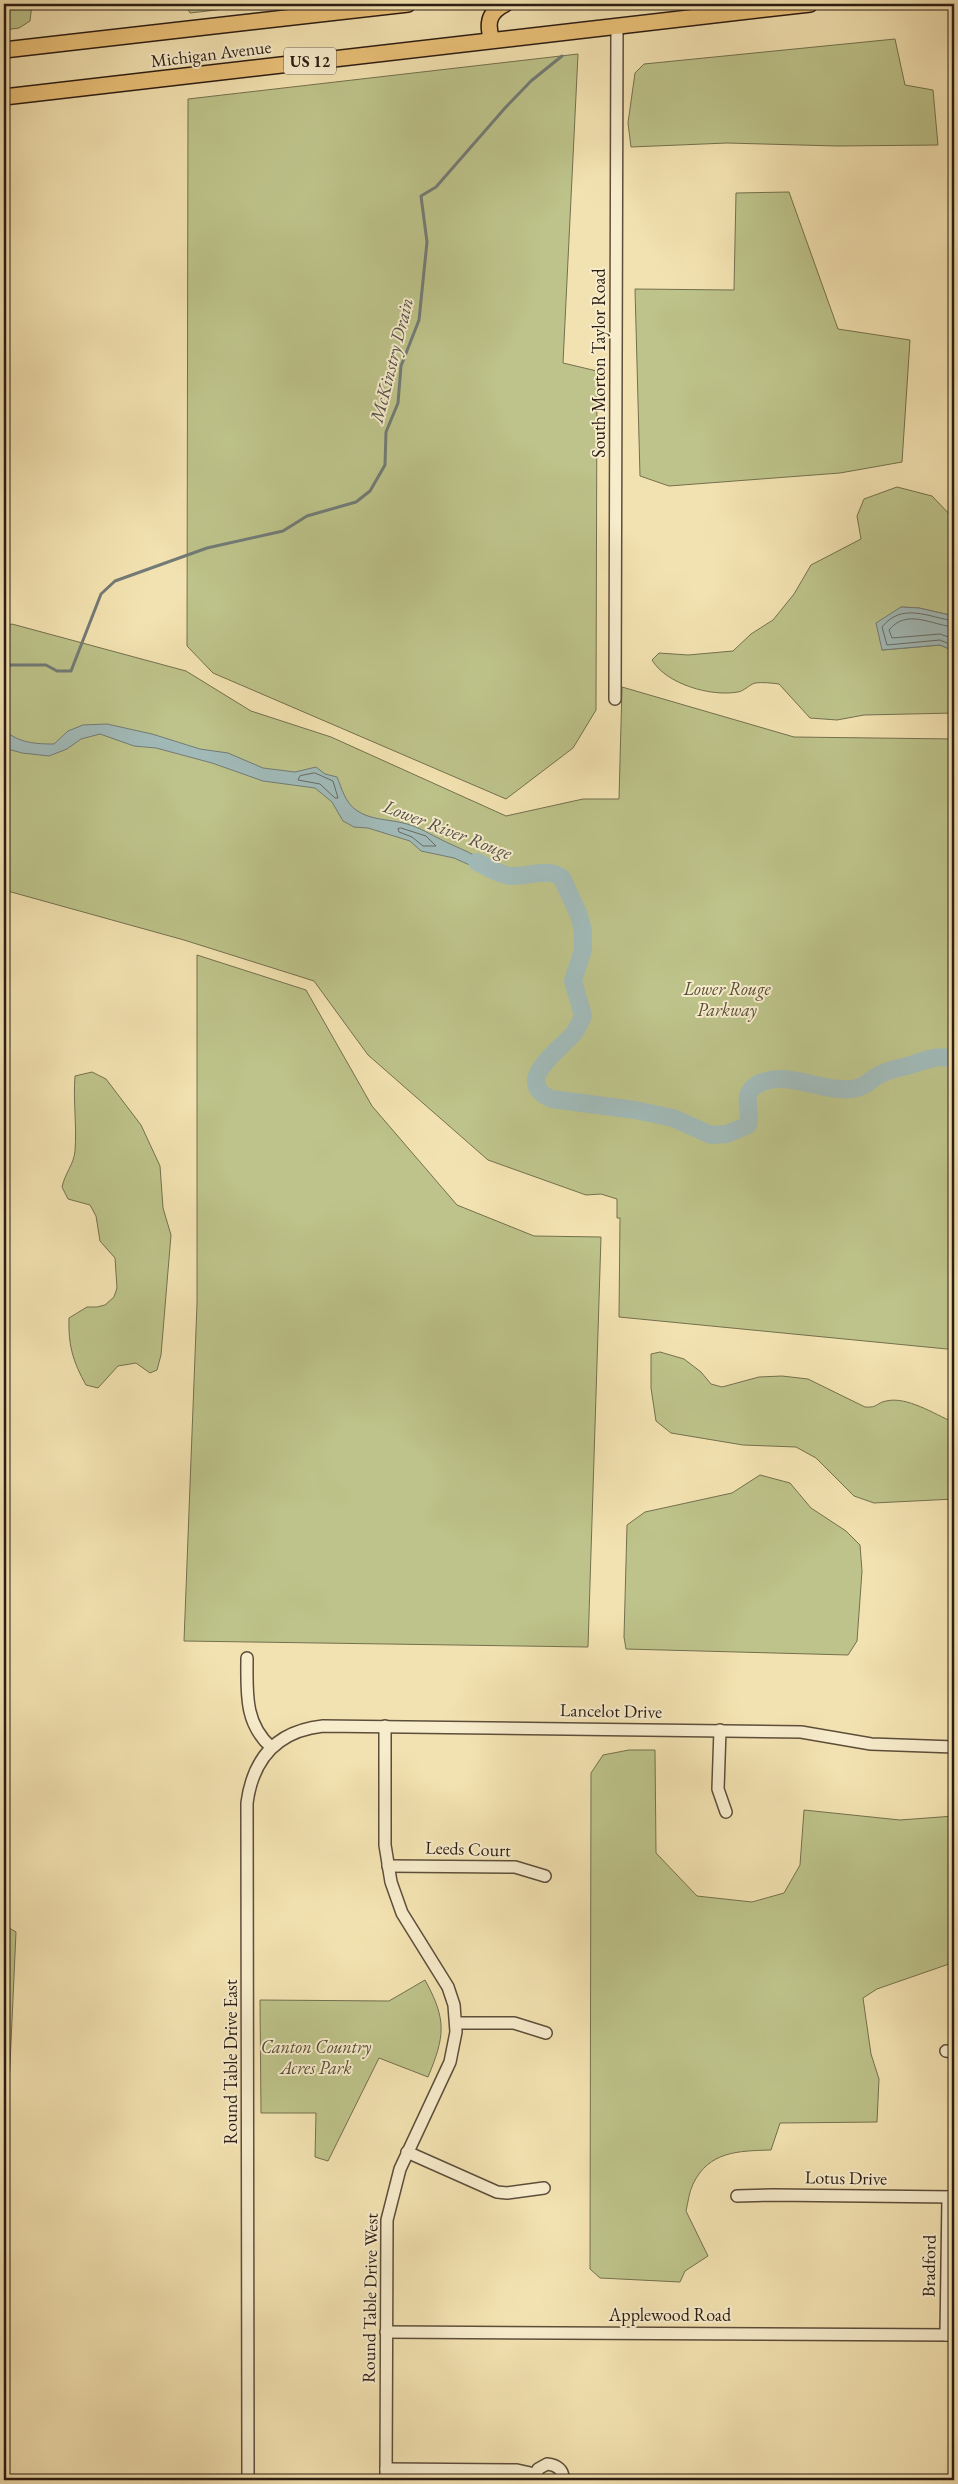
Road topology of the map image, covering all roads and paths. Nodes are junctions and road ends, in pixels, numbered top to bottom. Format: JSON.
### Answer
{"nodes":[{"id":1,"x":408,"y":4,"type":"edge"},
{"id":2,"x":505,"y":4,"type":"edge"},
{"id":3,"x":810,"y":4,"type":"edge"},
{"id":4,"x":617,"y":26,"type":"junction"},
{"id":5,"x":492,"y":40,"type":"junction"},
{"id":6,"x":4,"y":50,"type":"edge"},
{"id":7,"x":4,"y":97,"type":"edge"},
{"id":8,"x":615,"y":699,"type":"dead end"},
{"id":9,"x":247,"y":1658,"type":"dead end"},
{"id":10,"x":385,"y":1726,"type":"junction"},
{"id":11,"x":720,"y":1730,"type":"junction"},
{"id":12,"x":272,"y":1747,"type":"junction"},
{"id":13,"x":954,"y":1747,"type":"edge"},
{"id":14,"x":726,"y":1812,"type":"dead end"},
{"id":15,"x":388,"y":1866,"type":"junction"},
{"id":16,"x":545,"y":1876,"type":"dead end"},
{"id":17,"x":456,"y":2023,"type":"junction"},
{"id":18,"x":546,"y":2032,"type":"dead end"},
{"id":19,"x":407,"y":2152,"type":"junction"},
{"id":20,"x":544,"y":2188,"type":"dead end"},
{"id":21,"x":737,"y":2196,"type":"dead end"},
{"id":22,"x":951,"y":2197,"type":"edge"},
{"id":23,"x":386,"y":2332,"type":"junction"},
{"id":24,"x":950,"y":2335,"type":"edge"},
{"id":25,"x":386,"y":2475,"type":"edge"},
{"id":26,"x":535,"y":2477,"type":"edge"},
{"id":27,"x":248,"y":2480,"type":"edge"},
{"id":28,"x":563,"y":2480,"type":"edge"}],
"edges":[{"from":1,"to":6,"type":"main road","name":"Michigan Avenue"},
{"from":2,"to":5,"type":"main road"},
{"from":3,"to":4,"type":"main road","name":"Michigan Avenue","number":"US 12"},
{"from":4,"to":5,"type":"main road","name":"Michigan Avenue","number":"US 12"},
{"from":4,"to":8,"type":"street","name":"South Morton Taylor Road"},
{"from":5,"to":7,"type":"main road","name":"Michigan Avenue","number":"US 12"},
{"from":9,"to":12,"type":"street"},
{"from":10,"to":11,"type":"street","name":"Lancelot Drive"},
{"from":10,"to":12,"type":"street","name":"Lancelot Drive"},
{"from":10,"to":15,"type":"street","name":"Round Table Drive West"},
{"from":11,"to":13,"type":"street","name":"Lancelot Drive"},
{"from":11,"to":14,"type":"street"},
{"from":12,"to":27,"type":"street","name":"Round Table Drive East"},
{"from":15,"to":16,"type":"street","name":"Leeds Court"},
{"from":15,"to":17,"type":"street","name":"Round Table Drive West"},
{"from":17,"to":18,"type":"street"},
{"from":17,"to":19,"type":"street","name":"Round Table Drive West"},
{"from":19,"to":20,"type":"street"},
{"from":19,"to":23,"type":"street","name":"Round Table Drive West"},
{"from":21,"to":22,"type":"street","name":"Lotus Drive"},
{"from":22,"to":24,"type":"street","name":"Bradford"},
{"from":23,"to":24,"type":"street","name":"Applewood Road"},
{"from":23,"to":25,"type":"street","name":"Round Table Drive West"},
{"from":25,"to":26,"type":"street"},
{"from":26,"to":28,"type":"street"}]}
